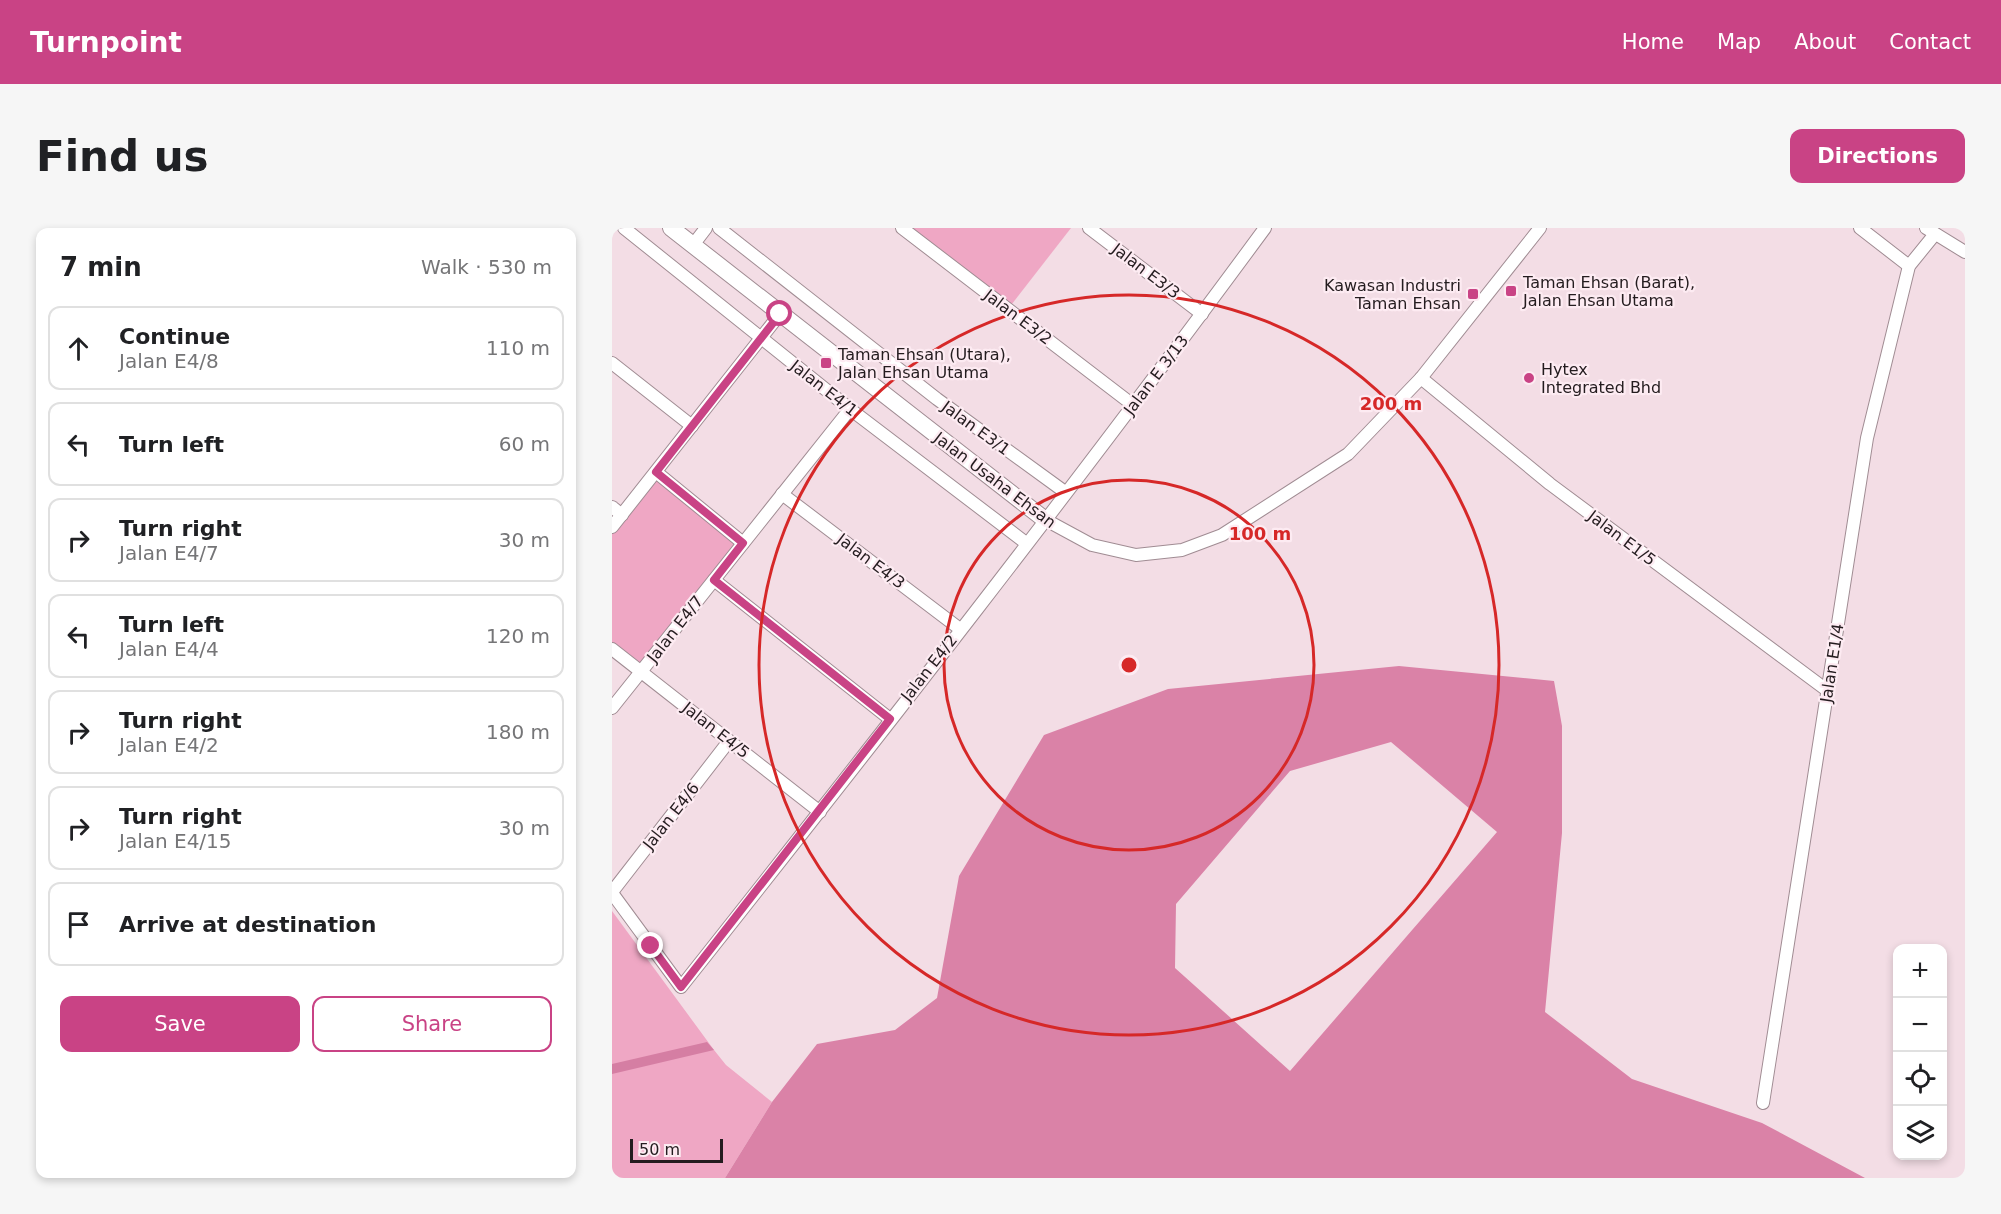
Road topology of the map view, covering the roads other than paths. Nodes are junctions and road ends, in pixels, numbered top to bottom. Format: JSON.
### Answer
{"nodes":[{"id":1,"x":624,"y":228,"type":"edge"},
{"id":2,"x":671,"y":228,"type":"edge"},
{"id":3,"x":706,"y":228,"type":"edge"},
{"id":4,"x":719,"y":228,"type":"edge"},
{"id":5,"x":902,"y":228,"type":"edge"},
{"id":6,"x":1089,"y":228,"type":"edge"},
{"id":7,"x":1265,"y":228,"type":"edge"},
{"id":8,"x":1540,"y":228,"type":"edge"},
{"id":9,"x":1860,"y":228,"type":"edge"},
{"id":10,"x":1931,"y":231,"type":"edge"},
{"id":11,"x":693,"y":245,"type":"junction"},
{"id":12,"x":1965,"y":252,"type":"edge"},
{"id":13,"x":1909,"y":266,"type":"junction"},
{"id":14,"x":780,"y":314,"type":"junction"},
{"id":15,"x":1202,"y":314,"type":"junction"},
{"id":16,"x":761,"y":338,"type":"junction"},
{"id":17,"x":612,"y":363,"type":"edge"},
{"id":18,"x":1421,"y":378,"type":"junction"},
{"id":19,"x":1133,"y":405,"type":"junction"},
{"id":20,"x":850,"y":409,"type":"junction"},
{"id":21,"x":692,"y":426,"type":"junction"},
{"id":22,"x":656,"y":472,"type":"junction"},
{"id":23,"x":1065,"y":492,"type":"junction"},
{"id":24,"x":782,"y":494,"type":"junction"},
{"id":25,"x":617,"y":511,"type":"edge"},
{"id":26,"x":1044,"y":519,"type":"junction"},
{"id":27,"x":612,"y":528,"type":"edge"},
{"id":28,"x":743,"y":543,"type":"junction"},
{"id":29,"x":1026,"y":543,"type":"junction"},
{"id":30,"x":714,"y":580,"type":"junction"},
{"id":31,"x":960,"y":629,"type":"junction"},
{"id":32,"x":612,"y":649,"type":"edge"},
{"id":33,"x":641,"y":672,"type":"junction"},
{"id":34,"x":1828,"y":691,"type":"junction"},
{"id":35,"x":612,"y":708,"type":"edge"},
{"id":36,"x":890,"y":719,"type":"junction"},
{"id":37,"x":729,"y":741,"type":"junction"},
{"id":38,"x":820,"y":812,"type":"junction"},
{"id":39,"x":612,"y":892,"type":"edge"},
{"id":40,"x":1763,"y":1103,"type":"dead end"}],
"edges":[{"from":1,"to":16,"type":"street","name":"Jalan E4/1"},
{"from":2,"to":11,"type":"street","name":"Jalan Usaha Ehsan"},
{"from":3,"to":11,"type":"street"},
{"from":4,"to":23,"type":"street","name":"Jalan E3/1"},
{"from":5,"to":19,"type":"street","name":"Jalan E3/2"},
{"from":6,"to":15,"type":"street","name":"Jalan E3/3"},
{"from":7,"to":15,"type":"street","name":"Jalan E 3/13"},
{"from":8,"to":18,"type":"street","name":"Jalan Usaha Ehsan"},
{"from":9,"to":13,"type":"street"},
{"from":10,"to":12,"type":"street"},
{"from":10,"to":13,"type":"street","name":"Jalan E1/4"},
{"from":11,"to":14,"type":"street","name":"Jalan Usaha Ehsan"},
{"from":13,"to":34,"type":"street","name":"Jalan E1/4"},
{"from":14,"to":16,"type":"street"},
{"from":14,"to":26,"type":"street","name":"Jalan Usaha Ehsan"},
{"from":15,"to":19,"type":"street","name":"Jalan E 3/13"},
{"from":16,"to":20,"type":"street","name":"Jalan E4/1"},
{"from":16,"to":21,"type":"street"},
{"from":17,"to":21,"type":"street"},
{"from":18,"to":26,"type":"street","name":"Jalan Usaha Ehsan"},
{"from":18,"to":34,"type":"street","name":"Jalan E1/5"},
{"from":19,"to":23,"type":"street","name":"Jalan E 3/13"},
{"from":20,"to":24,"type":"street","name":"Jalan E4/7"},
{"from":20,"to":29,"type":"street","name":"Jalan E4/1"},
{"from":21,"to":22,"type":"street"},
{"from":22,"to":25,"type":"street"},
{"from":22,"to":28,"type":"street"},
{"from":23,"to":26,"type":"street","name":"Jalan E 3/13"},
{"from":24,"to":28,"type":"street","name":"Jalan E4/7"},
{"from":24,"to":31,"type":"street","name":"Jalan E4/3"},
{"from":25,"to":27,"type":"street"},
{"from":26,"to":29,"type":"street","name":"Jalan E4/2"},
{"from":28,"to":30,"type":"street","name":"Jalan E4/7"},
{"from":29,"to":31,"type":"street","name":"Jalan E4/2"},
{"from":30,"to":33,"type":"street","name":"Jalan E4/7"},
{"from":30,"to":36,"type":"street"},
{"from":31,"to":36,"type":"street","name":"Jalan E4/2"},
{"from":32,"to":33,"type":"street","name":"Jalan E4/5"},
{"from":33,"to":35,"type":"street","name":"Jalan E4/7"},
{"from":33,"to":37,"type":"street","name":"Jalan E4/5"},
{"from":34,"to":40,"type":"street","name":"Jalan E1/4"},
{"from":36,"to":38,"type":"street","name":"Jalan E4/2"},
{"from":37,"to":38,"type":"street","name":"Jalan E4/5"},
{"from":37,"to":39,"type":"street","name":"Jalan E4/6"},
{"from":38,"to":39,"type":"street","name":"Jalan E4/2"}]}
